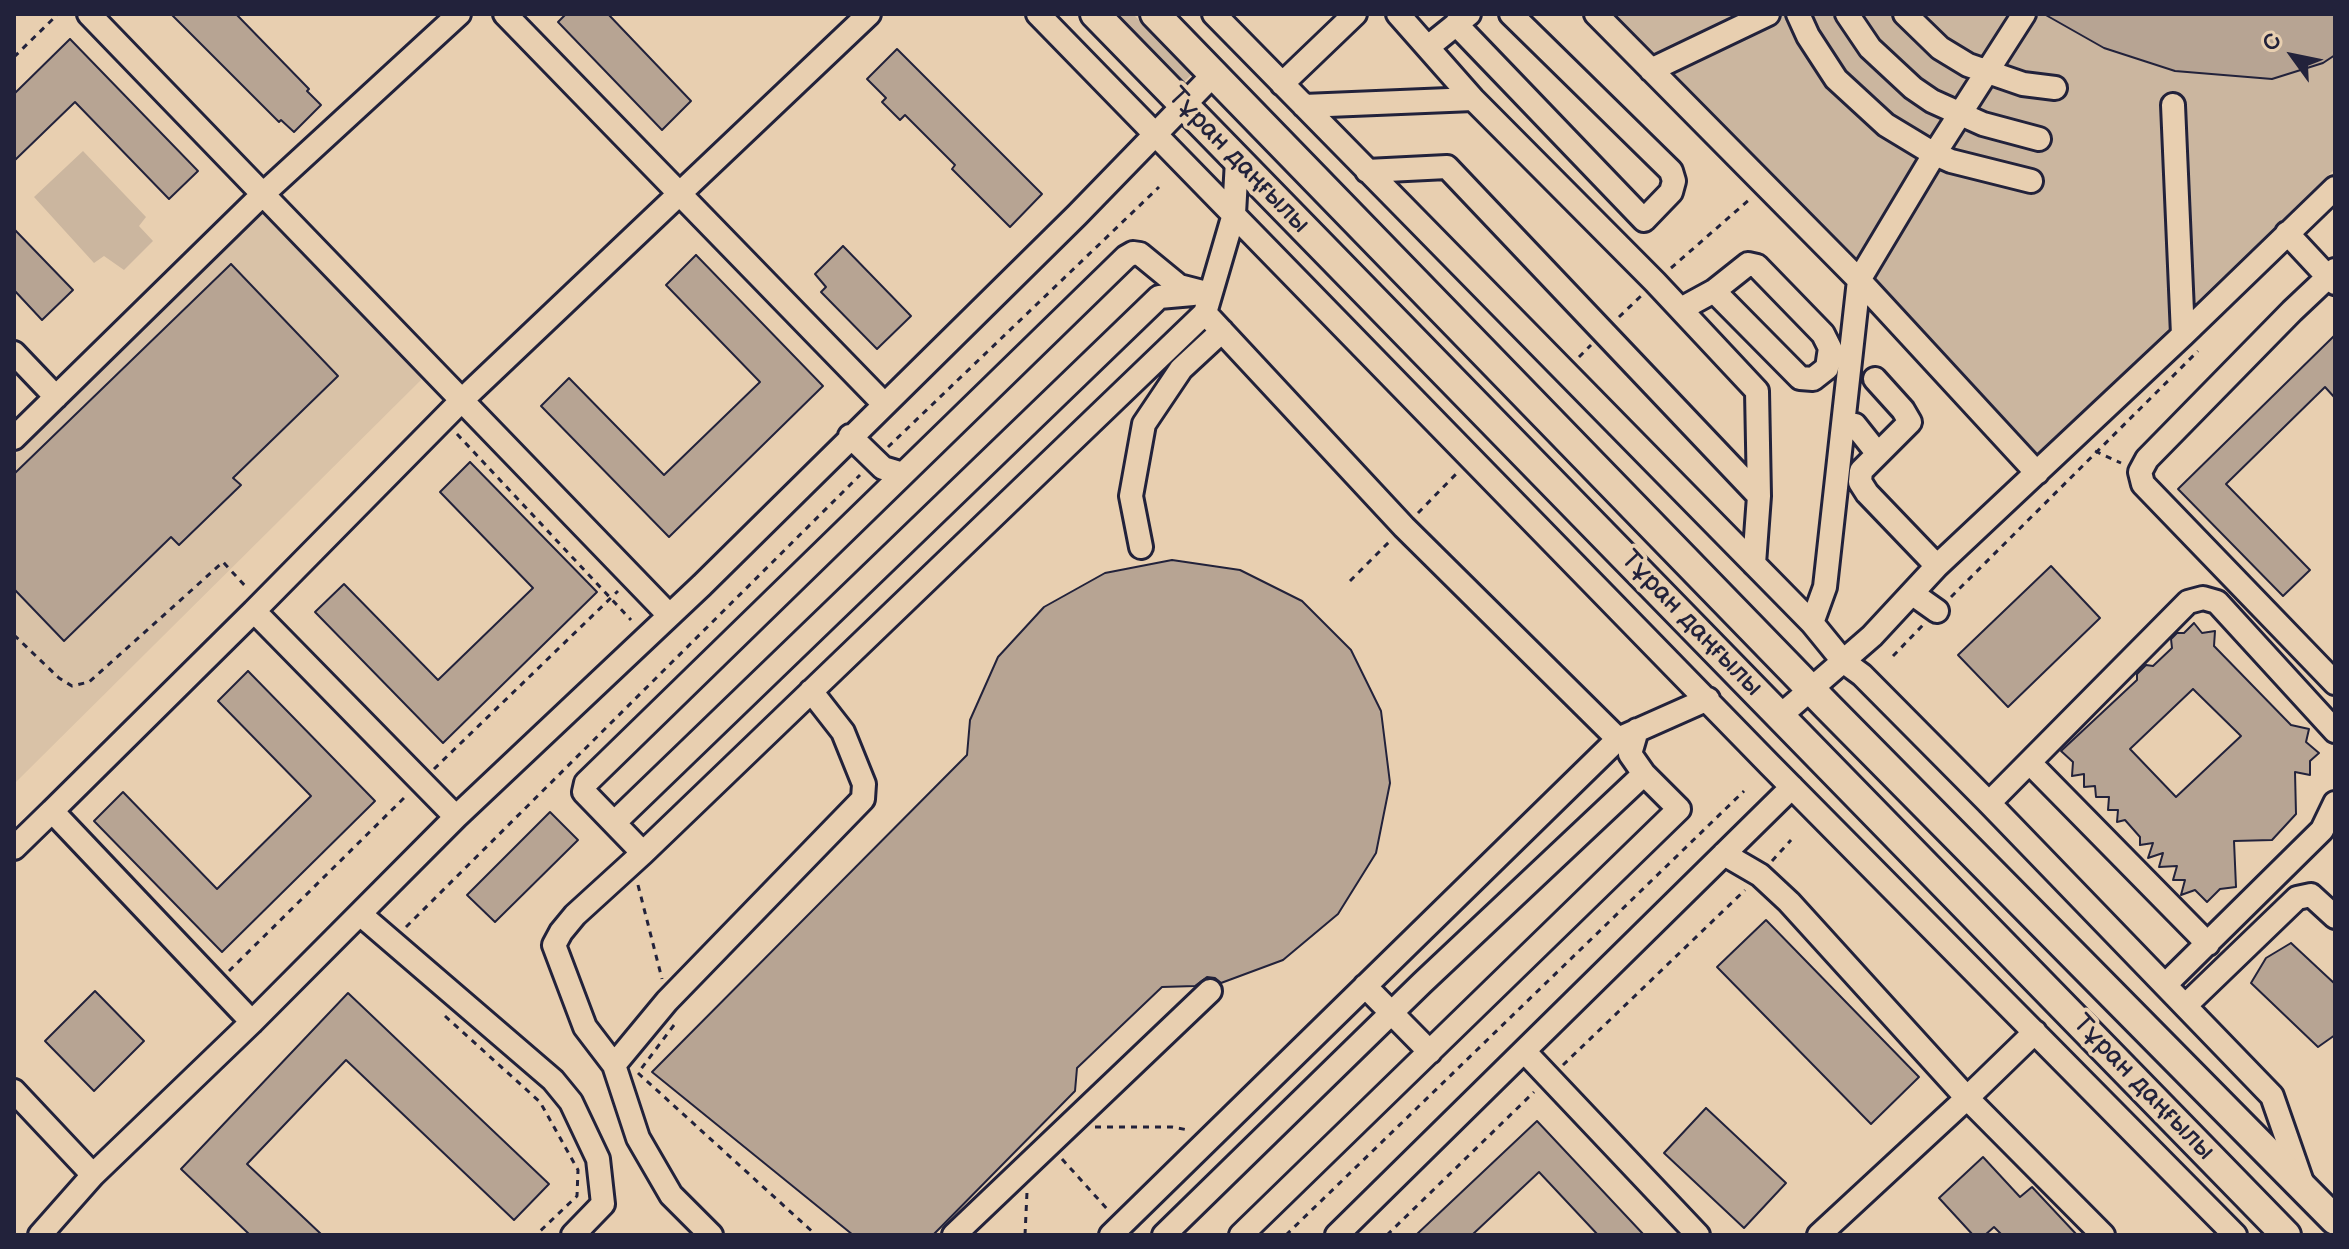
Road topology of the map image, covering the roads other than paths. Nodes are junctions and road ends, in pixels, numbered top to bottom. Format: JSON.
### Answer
{"nodes":[{"id":1,"x":89,"y":14,"type":"edge"},
{"id":2,"x":459,"y":14,"type":"edge"},
{"id":3,"x":505,"y":14,"type":"edge"},
{"id":4,"x":869,"y":14,"type":"edge"},
{"id":5,"x":1038,"y":14,"type":"edge"},
{"id":6,"x":1095,"y":14,"type":"edge"},
{"id":7,"x":1155,"y":14,"type":"edge"},
{"id":8,"x":1214,"y":14,"type":"edge"},
{"id":9,"x":1355,"y":14,"type":"edge"},
{"id":10,"x":1398,"y":14,"type":"edge"},
{"id":11,"x":1511,"y":14,"type":"edge"},
{"id":12,"x":1596,"y":14,"type":"edge"},
{"id":13,"x":1768,"y":14,"type":"edge"},
{"id":14,"x":1798,"y":14,"type":"edge"},
{"id":15,"x":1847,"y":14,"type":"edge"},
{"id":16,"x":1905,"y":14,"type":"edge"},
{"id":17,"x":2024,"y":14,"type":"edge"},
{"id":18,"x":1462,"y":19,"type":"edge"},
{"id":19,"x":1428,"y":47,"type":"junction"},
{"id":20,"x":1651,"y":70,"type":"junction"},
{"id":21,"x":1986,"y":73,"type":"junction"},
{"id":22,"x":1213,"y":75,"type":"junction"},
{"id":23,"x":1282,"y":84,"type":"junction"},
{"id":24,"x":2055,"y":88,"type":"dead end"},
{"id":25,"x":1473,"y":99,"type":"junction"},
{"id":26,"x":1184,"y":105,"type":"junction"},
{"id":27,"x":2173,"y":105,"type":"dead end"},
{"id":28,"x":1304,"y":106,"type":"junction"},
{"id":29,"x":1960,"y":115,"type":"junction"},
{"id":30,"x":1155,"y":133,"type":"junction"},
{"id":31,"x":2039,"y":139,"type":"dead end"},
{"id":32,"x":1935,"y":153,"type":"junction"},
{"id":33,"x":1237,"y":160,"type":"junction"},
{"id":34,"x":1367,"y":171,"type":"junction"},
{"id":35,"x":2031,"y":181,"type":"dead end"},
{"id":36,"x":2335,"y":188,"type":"edge"},
{"id":37,"x":678,"y":194,"type":"junction"},
{"id":38,"x":262,"y":195,"type":"junction"},
{"id":39,"x":1234,"y":214,"type":"junction"},
{"id":40,"x":1644,"y":220,"type":"junction"},
{"id":41,"x":2287,"y":233,"type":"junction"},
{"id":42,"x":1619,"y":247,"type":"junction"},
{"id":43,"x":2333,"y":277,"type":"edge"},
{"id":44,"x":1859,"y":280,"type":"junction"},
{"id":45,"x":1714,"y":291,"type":"junction"},
{"id":46,"x":1206,"y":299,"type":"junction"},
{"id":47,"x":1681,"y":309,"type":"junction"},
{"id":48,"x":1222,"y":331,"type":"junction"},
{"id":49,"x":2183,"y":335,"type":"junction"},
{"id":50,"x":14,"y":353,"type":"edge"},
{"id":51,"x":1875,"y":379,"type":"dead end"},
{"id":52,"x":56,"y":397,"type":"junction"},
{"id":53,"x":462,"y":400,"type":"junction"},
{"id":54,"x":884,"y":404,"type":"junction"},
{"id":55,"x":1855,"y":425,"type":"dead end"},
{"id":56,"x":850,"y":436,"type":"junction"},
{"id":57,"x":14,"y":438,"type":"edge"},
{"id":58,"x":1878,"y":454,"type":"junction"},
{"id":59,"x":2037,"y":473,"type":"junction"},
{"id":60,"x":903,"y":474,"type":"junction"},
{"id":61,"x":1759,"y":496,"type":"junction"},
{"id":62,"x":1141,"y":547,"type":"dead end"},
{"id":63,"x":1754,"y":564,"type":"junction"},
{"id":64,"x":1937,"y":566,"type":"junction"},
{"id":65,"x":1913,"y":594,"type":"junction"},
{"id":66,"x":258,"y":607,"type":"junction"},
{"id":67,"x":1937,"y":611,"type":"road end"},
{"id":68,"x":669,"y":615,"type":"junction"},
{"id":69,"x":1812,"y":623,"type":"junction"},
{"id":70,"x":1843,"y":661,"type":"junction"},
{"id":71,"x":2335,"y":683,"type":"edge"},
{"id":72,"x":1810,"y":688,"type":"junction"},
{"id":73,"x":811,"y":691,"type":"junction"},
{"id":74,"x":1708,"y":699,"type":"junction"},
{"id":75,"x":1780,"y":716,"type":"junction"},
{"id":76,"x":2335,"y":731,"type":"edge"},
{"id":77,"x":1627,"y":735,"type":"junction"},
{"id":78,"x":2030,"y":763,"type":"junction"},
{"id":79,"x":1644,"y":774,"type":"junction"},
{"id":80,"x":1792,"y":787,"type":"junction"},
{"id":81,"x":1989,"y":803,"type":"junction"},
{"id":82,"x":2335,"y":803,"type":"edge"},
{"id":83,"x":52,"y":811,"type":"junction"},
{"id":84,"x":456,"y":817,"type":"junction"},
{"id":85,"x":615,"y":822,"type":"junction"},
{"id":86,"x":2328,"y":834,"type":"edge"},
{"id":87,"x":14,"y":848,"type":"edge"},
{"id":88,"x":1724,"y":854,"type":"junction"},
{"id":89,"x":638,"y":858,"type":"junction"},
{"id":90,"x":360,"y":914,"type":"junction"},
{"id":91,"x":2335,"y":917,"type":"edge"},
{"id":92,"x":2208,"y":944,"type":"junction"},
{"id":93,"x":2166,"y":984,"type":"junction"},
{"id":94,"x":1365,"y":986,"type":"junction"},
{"id":95,"x":1210,"y":991,"type":"dead end"},
{"id":96,"x":2186,"y":1005,"type":"junction"},
{"id":97,"x":1390,"y":1014,"type":"junction"},
{"id":98,"x":252,"y":1022,"type":"junction"},
{"id":99,"x":2035,"y":1032,"type":"junction"},
{"id":100,"x":1524,"y":1051,"type":"junction"},
{"id":101,"x":1430,"y":1052,"type":"junction"},
{"id":102,"x":614,"y":1065,"type":"junction"},
{"id":103,"x":14,"y":1091,"type":"edge"},
{"id":104,"x":1967,"y":1098,"type":"junction"},
{"id":105,"x":93,"y":1175,"type":"junction"},
{"id":106,"x":2303,"y":1186,"type":"junction"},
{"id":107,"x":2335,"y":1220,"type":"edge"},
{"id":108,"x":1116,"y":1230,"type":"edge"},
{"id":109,"x":40,"y":1235,"type":"edge"},
{"id":110,"x":573,"y":1235,"type":"edge"},
{"id":111,"x":711,"y":1235,"type":"edge"},
{"id":112,"x":954,"y":1235,"type":"edge"},
{"id":113,"x":1164,"y":1235,"type":"edge"},
{"id":114,"x":1241,"y":1235,"type":"edge"},
{"id":115,"x":1337,"y":1235,"type":"edge"},
{"id":116,"x":1698,"y":1235,"type":"edge"},
{"id":117,"x":1819,"y":1235,"type":"edge"},
{"id":118,"x":2103,"y":1235,"type":"edge"},
{"id":119,"x":2235,"y":1235,"type":"edge"},
{"id":120,"x":2286,"y":1235,"type":"edge"}],
"edges":[{"from":1,"to":38,"type":"lane"},
{"from":2,"to":38,"type":"lane"},
{"from":3,"to":37,"type":"lane"},
{"from":4,"to":37,"type":"lane"},
{"from":5,"to":30,"type":"lane"},
{"from":6,"to":26,"type":"main road","name":"Тұран даңғылы"},
{"from":7,"to":22,"type":"main road","name":"Тұран даңғылы"},
{"from":8,"to":23,"type":"lane"},
{"from":9,"to":23,"type":"lane"},
{"from":10,"to":19,"type":"lane"},
{"from":11,"to":40,"type":"lane"},
{"from":12,"to":20,"type":"lane"},
{"from":13,"to":20,"type":"lane"},
{"from":14,"to":32,"type":"lane"},
{"from":15,"to":29,"type":"lane"},
{"from":16,"to":21,"type":"lane"},
{"from":17,"to":21,"type":"lane"},
{"from":18,"to":19,"type":"lane"},
{"from":18,"to":40,"type":"lane"},
{"from":19,"to":25,"type":"lane"},
{"from":20,"to":44,"type":"lane"},
{"from":21,"to":24,"type":"lane"},
{"from":21,"to":29,"type":"lane"},
{"from":22,"to":26,"type":"lane"},
{"from":22,"to":72,"type":"main road","name":"Тұран даңғылы"},
{"from":23,"to":28,"type":"lane"},
{"from":25,"to":28,"type":"lane"},
{"from":25,"to":42,"type":"lane"},
{"from":26,"to":30,"type":"lane"},
{"from":26,"to":33,"type":"main road","name":"Тұран даңғылы"},
{"from":27,"to":49,"type":"lane"},
{"from":28,"to":34,"type":"lane"},
{"from":29,"to":31,"type":"lane"},
{"from":29,"to":32,"type":"lane"},
{"from":30,"to":39,"type":"lane"},
{"from":30,"to":54,"type":"lane"},
{"from":32,"to":35,"type":"lane"},
{"from":32,"to":44,"type":"lane"},
{"from":33,"to":39,"type":"lane"},
{"from":33,"to":75,"type":"main road","name":"Тұран даңғылы"},
{"from":34,"to":61,"type":"lane"},
{"from":34,"to":63,"type":"lane"},
{"from":36,"to":41,"type":"lane"},
{"from":37,"to":53,"type":"lane"},
{"from":37,"to":54,"type":"lane"},
{"from":38,"to":52,"type":"lane"},
{"from":38,"to":53,"type":"lane"},
{"from":39,"to":46,"type":"lane"},
{"from":39,"to":74,"type":"lane"},
{"from":40,"to":42,"type":"lane"},
{"from":41,"to":43,"type":"lane"},
{"from":41,"to":49,"type":"lane"},
{"from":42,"to":47,"type":"lane"},
{"from":43,"to":71,"type":"lane"},
{"from":44,"to":59,"type":"lane"},
{"from":44,"to":69,"type":"lane"},
{"from":45,"to":45,"type":"lane"},
{"from":45,"to":47,"type":"lane"},
{"from":46,"to":48,"type":"lane"},
{"from":46,"to":60,"type":"lane"},
{"from":46,"to":73,"type":"lane"},
{"from":46,"to":85,"type":"lane"},
{"from":47,"to":61,"type":"lane"},
{"from":48,"to":62,"type":"lane"},
{"from":48,"to":77,"type":"lane"},
{"from":49,"to":59,"type":"lane"},
{"from":50,"to":52,"type":"lane"},
{"from":51,"to":58,"type":"lane"},
{"from":52,"to":57,"type":"lane"},
{"from":53,"to":66,"type":"lane"},
{"from":53,"to":68,"type":"lane"},
{"from":54,"to":56,"type":"lane"},
{"from":55,"to":58,"type":"lane"},
{"from":56,"to":60,"type":"lane"},
{"from":56,"to":68,"type":"lane"},
{"from":58,"to":64,"type":"lane"},
{"from":59,"to":64,"type":"lane"},
{"from":60,"to":85,"type":"lane"},
{"from":61,"to":63,"type":"lane"},
{"from":63,"to":69,"type":"lane"},
{"from":64,"to":65,"type":"lane"},
{"from":65,"to":67,"type":"lane"},
{"from":65,"to":70,"type":"lane"},
{"from":66,"to":83,"type":"lane"},
{"from":66,"to":84,"type":"lane"},
{"from":68,"to":84,"type":"lane"},
{"from":69,"to":70,"type":"lane"},
{"from":70,"to":72,"type":"lane"},
{"from":70,"to":81,"type":"lane"},
{"from":72,"to":75,"type":"lane"},
{"from":72,"to":106,"type":"main road","name":"Тұран даңғылы"},
{"from":73,"to":89,"type":"lane"},
{"from":73,"to":102,"type":"lane"},
{"from":74,"to":77,"type":"lane"},
{"from":74,"to":80,"type":"lane"},
{"from":75,"to":120,"type":"main road","name":"Тұран даңғылы"},
{"from":76,"to":78,"type":"lane"},
{"from":77,"to":79,"type":"lane"},
{"from":77,"to":94,"type":"lane"},
{"from":78,"to":81,"type":"lane"},
{"from":78,"to":92,"type":"lane"},
{"from":79,"to":97,"type":"lane"},
{"from":79,"to":101,"type":"lane"},
{"from":80,"to":88,"type":"lane"},
{"from":80,"to":99,"type":"lane"},
{"from":81,"to":93,"type":"lane"},
{"from":82,"to":86,"type":"lane"},
{"from":83,"to":87,"type":"lane"},
{"from":83,"to":98,"type":"lane"},
{"from":84,"to":90,"type":"lane"},
{"from":85,"to":89,"type":"lane"},
{"from":86,"to":92,"type":"lane"},
{"from":88,"to":100,"type":"lane"},
{"from":88,"to":104,"type":"lane"},
{"from":89,"to":102,"type":"lane"},
{"from":90,"to":98,"type":"lane"},
{"from":90,"to":110,"type":"lane"},
{"from":91,"to":96,"type":"lane"},
{"from":92,"to":93,"type":"lane"},
{"from":93,"to":96,"type":"lane"},
{"from":94,"to":97,"type":"lane"},
{"from":94,"to":108,"type":"lane"},
{"from":95,"to":112,"type":"lane"},
{"from":96,"to":106,"type":"lane"},
{"from":97,"to":101,"type":"lane"},
{"from":97,"to":113,"type":"lane"},
{"from":98,"to":105,"type":"lane"},
{"from":99,"to":104,"type":"lane"},
{"from":99,"to":119,"type":"lane"},
{"from":100,"to":115,"type":"lane"},
{"from":100,"to":116,"type":"lane"},
{"from":101,"to":114,"type":"lane"},
{"from":102,"to":111,"type":"lane"},
{"from":103,"to":105,"type":"lane"},
{"from":104,"to":117,"type":"lane"},
{"from":104,"to":118,"type":"lane"},
{"from":105,"to":109,"type":"lane"},
{"from":106,"to":107,"type":"main road","name":"Тұран даңғылы"}]}
